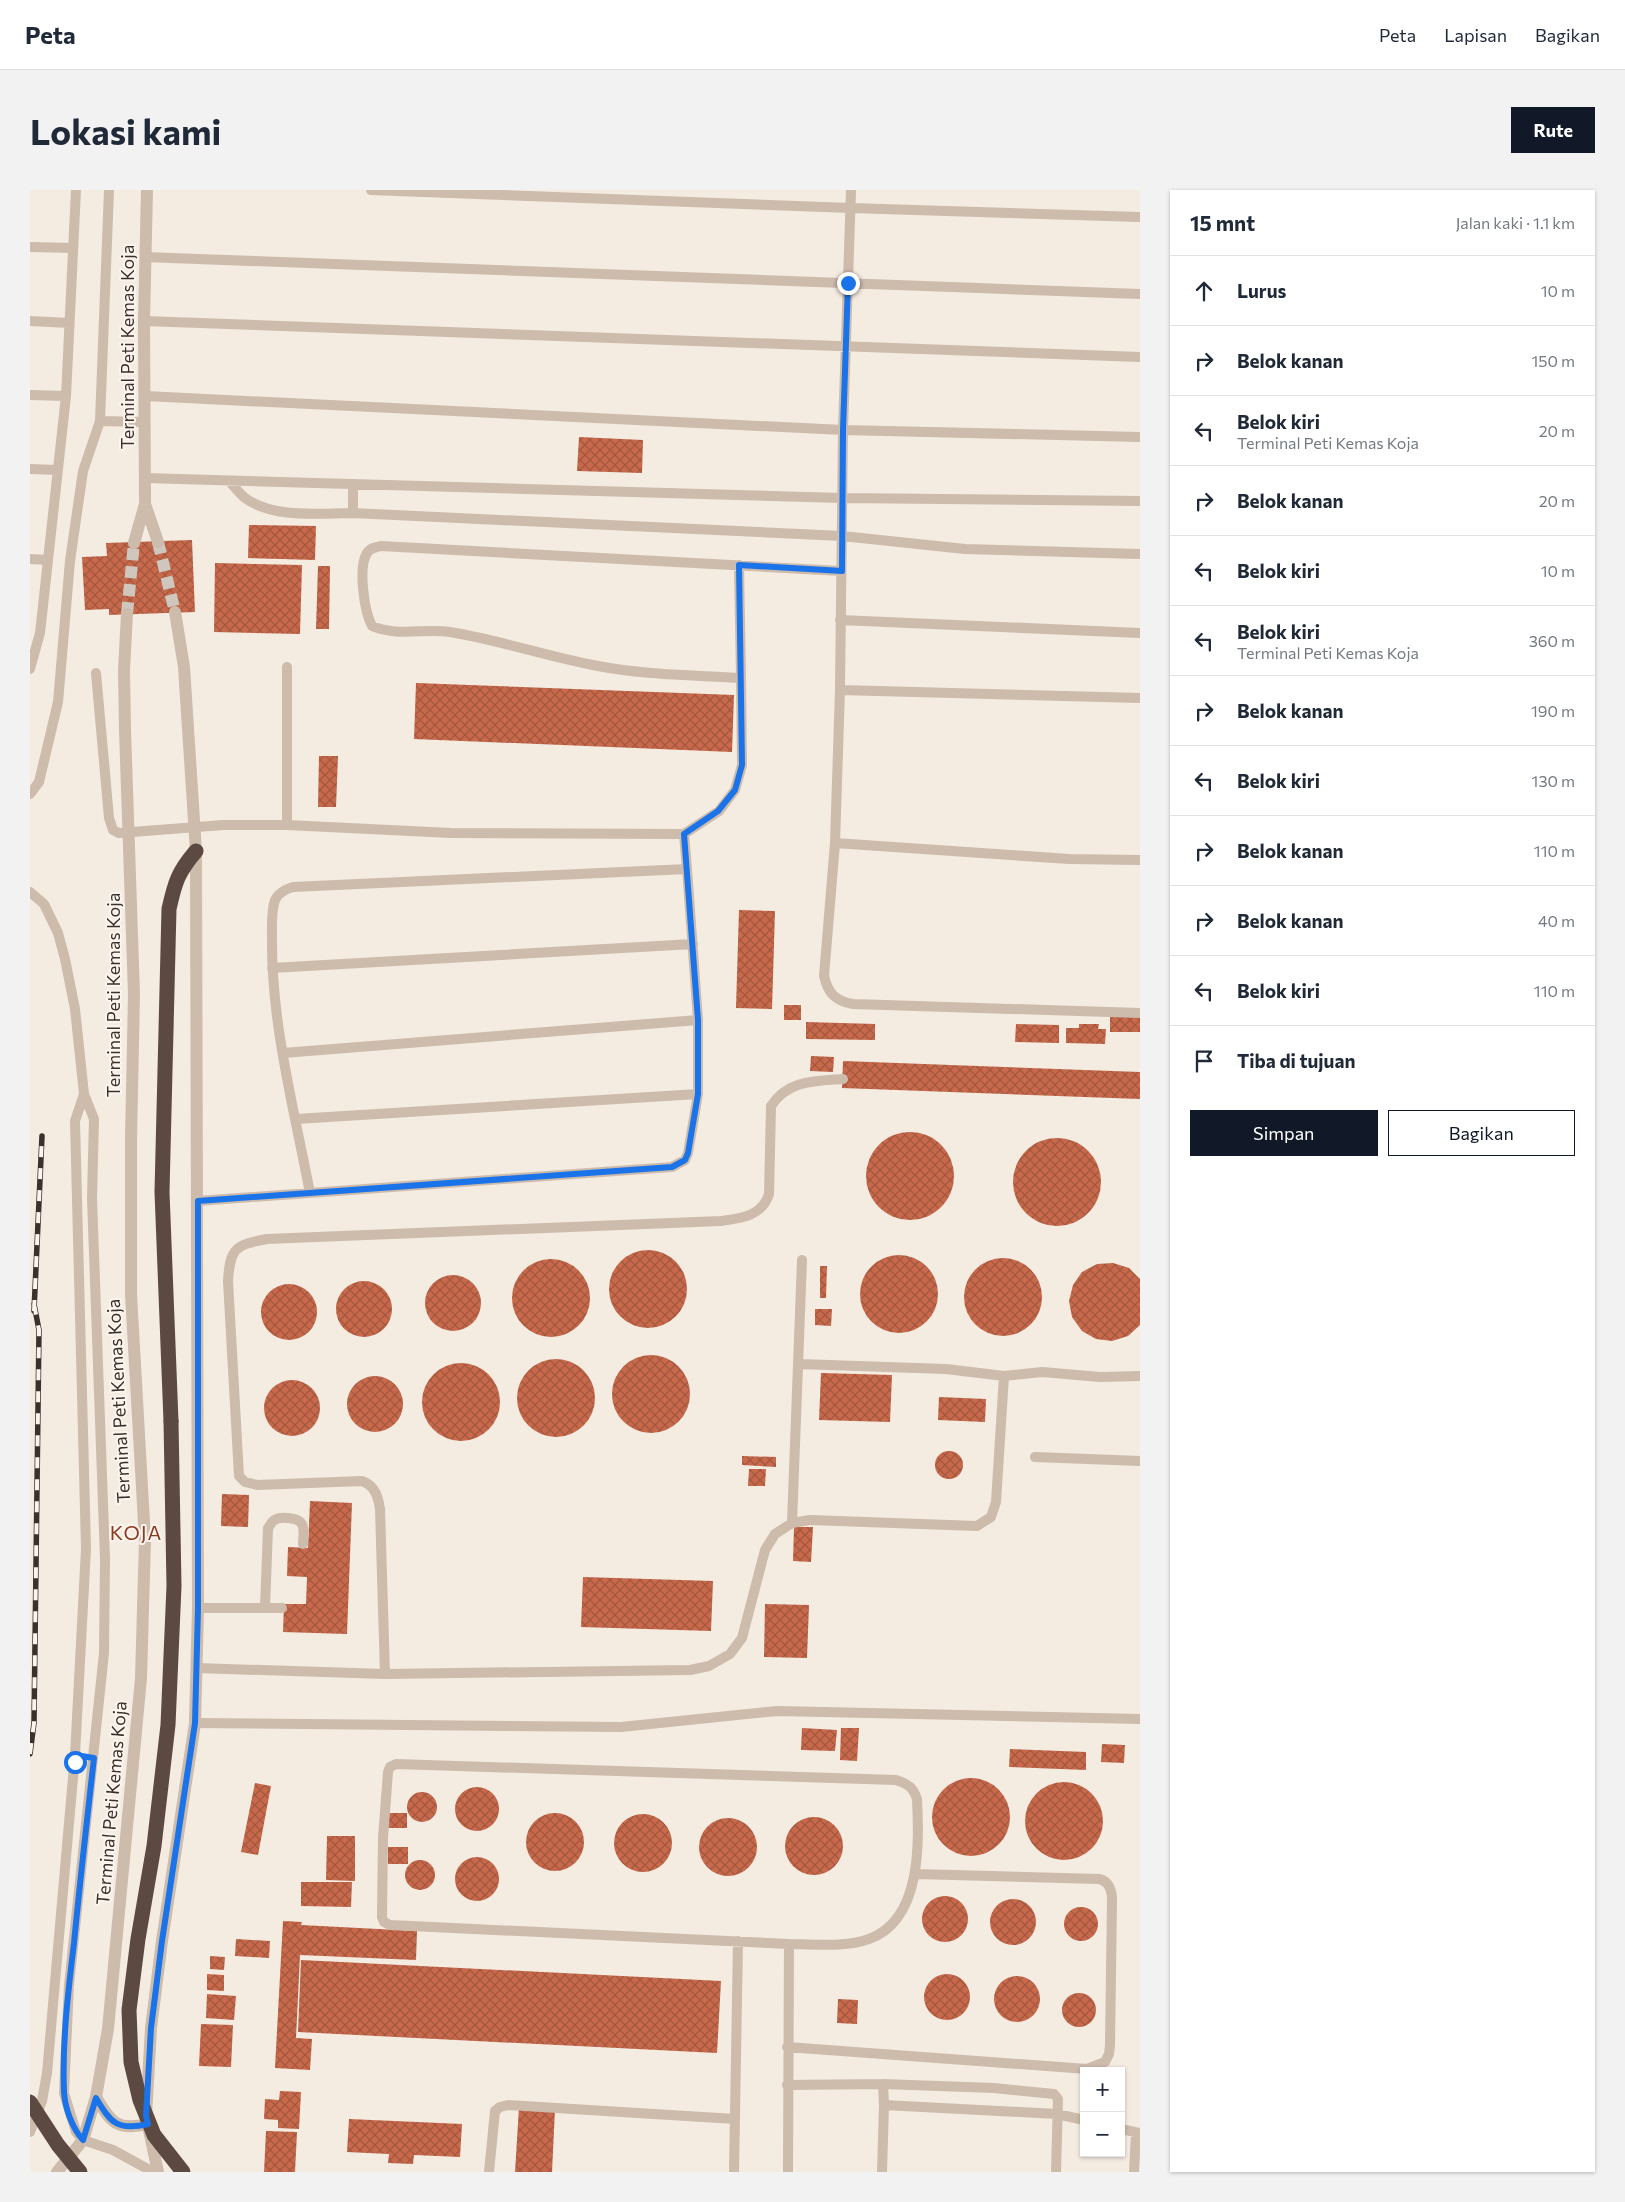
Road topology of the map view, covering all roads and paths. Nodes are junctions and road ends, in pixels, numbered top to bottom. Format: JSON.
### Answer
{"nodes":[{"id":1,"x":76,"y":190,"type":"edge"},
{"id":2,"x":109,"y":190,"type":"edge"},
{"id":3,"x":146,"y":190,"type":"edge"},
{"id":4,"x":371,"y":190,"type":"edge"},
{"id":5,"x":851,"y":190,"type":"edge"},
{"id":6,"x":850,"y":208,"type":"junction"},
{"id":7,"x":1140,"y":216,"type":"edge"},
{"id":8,"x":30,"y":247,"type":"edge"},
{"id":9,"x":72,"y":248,"type":"junction"},
{"id":10,"x":144,"y":256,"type":"junction"},
{"id":11,"x":848,"y":283,"type":"junction"},
{"id":12,"x":1140,"y":294,"type":"edge"},
{"id":13,"x":144,"y":321,"type":"junction"},
{"id":14,"x":30,"y":322,"type":"edge"},
{"id":15,"x":69,"y":323,"type":"junction"},
{"id":16,"x":846,"y":347,"type":"junction"},
{"id":17,"x":1140,"y":357,"type":"edge"},
{"id":18,"x":30,"y":394,"type":"edge"},
{"id":19,"x":66,"y":396,"type":"junction"},
{"id":20,"x":144,"y":396,"type":"junction"},
{"id":21,"x":100,"y":422,"type":"junction"},
{"id":22,"x":145,"y":422,"type":"junction"},
{"id":23,"x":843,"y":430,"type":"junction"},
{"id":24,"x":1140,"y":437,"type":"edge"},
{"id":25,"x":30,"y":469,"type":"edge"},
{"id":26,"x":58,"y":470,"type":"junction"},
{"id":27,"x":145,"y":478,"type":"junction"},
{"id":28,"x":229,"y":481,"type":"junction"},
{"id":29,"x":353,"y":484,"type":"junction"},
{"id":30,"x":842,"y":498,"type":"junction"},
{"id":31,"x":1140,"y":501,"type":"edge"},
{"id":32,"x":145,"y":504,"type":"junction"},
{"id":33,"x":353,"y":513,"type":"junction"},
{"id":34,"x":842,"y":536,"type":"junction"},
{"id":35,"x":158,"y":542,"type":"tunnel mouth"},
{"id":36,"x":134,"y":543,"type":"tunnel mouth"},
{"id":37,"x":1140,"y":554,"type":"edge"},
{"id":38,"x":30,"y":559,"type":"edge"},
{"id":39,"x":48,"y":560,"type":"junction"},
{"id":40,"x":739,"y":565,"type":"junction"},
{"id":41,"x":842,"y":571,"type":"junction"},
{"id":42,"x":175,"y":612,"type":"tunnel mouth"},
{"id":43,"x":128,"y":614,"type":"tunnel mouth"},
{"id":44,"x":840,"y":620,"type":"junction"},
{"id":45,"x":35,"y":632,"type":"edge"},
{"id":46,"x":1140,"y":633,"type":"edge"},
{"id":47,"x":287,"y":666,"type":"dead end"},
{"id":48,"x":30,"y":669,"type":"edge"},
{"id":49,"x":96,"y":673,"type":"dead end"},
{"id":50,"x":741,"y":678,"type":"junction"},
{"id":51,"x":840,"y":690,"type":"junction"},
{"id":52,"x":1140,"y":698,"type":"edge"},
{"id":53,"x":30,"y":794,"type":"edge"},
{"id":54,"x":286,"y":825,"type":"junction"},
{"id":55,"x":195,"y":826,"type":"junction"},
{"id":56,"x":129,"y":831,"type":"junction"},
{"id":57,"x":684,"y":834,"type":"junction"},
{"id":58,"x":836,"y":842,"type":"junction"},
{"id":59,"x":196,"y":851,"type":"junction"},
{"id":60,"x":1140,"y":860,"type":"edge"},
{"id":61,"x":687,"y":869,"type":"junction"},
{"id":62,"x":30,"y":892,"type":"edge"},
{"id":63,"x":693,"y":944,"type":"junction"},
{"id":64,"x":272,"y":968,"type":"junction"},
{"id":65,"x":1140,"y":1012,"type":"edge"},
{"id":66,"x":698,"y":1020,"type":"junction"},
{"id":67,"x":282,"y":1053,"type":"junction"},
{"id":68,"x":843,"y":1079,"type":"dead end"},
{"id":69,"x":84,"y":1094,"type":"junction"},
{"id":70,"x":698,"y":1094,"type":"junction"},
{"id":71,"x":296,"y":1119,"type":"junction"},
{"id":72,"x":310,"y":1193,"type":"junction"},
{"id":73,"x":198,"y":1201,"type":"junction"},
{"id":74,"x":802,"y":1260,"type":"dead end"},
{"id":75,"x":799,"y":1364,"type":"junction"},
{"id":76,"x":1004,"y":1376,"type":"junction"},
{"id":77,"x":1140,"y":1376,"type":"edge"},
{"id":78,"x":98,"y":1388,"type":"junction"},
{"id":79,"x":82,"y":1389,"type":"junction"},
{"id":80,"x":1035,"y":1457,"type":"dead end"},
{"id":81,"x":1140,"y":1460,"type":"edge"},
{"id":82,"x":792,"y":1523,"type":"junction"},
{"id":83,"x":303,"y":1544,"type":"dead end"},
{"id":84,"x":198,"y":1608,"type":"junction"},
{"id":85,"x":265,"y":1608,"type":"junction"},
{"id":86,"x":282,"y":1608,"type":"dead end"},
{"id":87,"x":196,"y":1668,"type":"junction"},
{"id":88,"x":385,"y":1674,"type":"junction"},
{"id":89,"x":1140,"y":1720,"type":"edge"},
{"id":90,"x":195,"y":1723,"type":"junction"},
{"id":91,"x":75,"y":1755,"type":"junction"},
{"id":92,"x":94,"y":1758,"type":"junction"},
{"id":93,"x":916,"y":1874,"type":"junction"},
{"id":94,"x":738,"y":1941,"type":"junction"},
{"id":95,"x":789,"y":1944,"type":"junction"},
{"id":96,"x":787,"y":2046,"type":"junction"},
{"id":97,"x":883,"y":2084,"type":"junction"},
{"id":98,"x":787,"y":2085,"type":"junction"},
{"id":99,"x":96,"y":2098,"type":"junction"},
{"id":100,"x":30,"y":2102,"type":"edge"},
{"id":101,"x":884,"y":2105,"type":"junction"},
{"id":102,"x":1058,"y":2114,"type":"junction"},
{"id":103,"x":735,"y":2119,"type":"junction"},
{"id":104,"x":1080,"y":2119,"type":"edge"},
{"id":105,"x":148,"y":2124,"type":"junction"},
{"id":106,"x":1125,"y":2130,"type":"edge"},
{"id":107,"x":30,"y":2132,"type":"edge"},
{"id":108,"x":1138,"y":2133,"type":"edge"},
{"id":109,"x":83,"y":2140,"type":"junction"},
{"id":110,"x":57,"y":2172,"type":"edge"},
{"id":111,"x":80,"y":2172,"type":"edge"},
{"id":112,"x":153,"y":2172,"type":"edge"},
{"id":113,"x":158,"y":2172,"type":"edge"},
{"id":114,"x":183,"y":2172,"type":"edge"},
{"id":115,"x":490,"y":2172,"type":"edge"},
{"id":116,"x":734,"y":2172,"type":"edge"},
{"id":117,"x":788,"y":2172,"type":"edge"},
{"id":118,"x":882,"y":2172,"type":"edge"},
{"id":119,"x":1056,"y":2172,"type":"edge"},
{"id":120,"x":1134,"y":2172,"type":"edge"}],
"edges":[{"from":1,"to":9,"type":"lane"},
{"from":2,"to":21,"type":"lane"},
{"from":3,"to":10,"type":"street","name":"Terminal Peti Kemas Koja"},
{"from":4,"to":6,"type":"lane"},
{"from":5,"to":6,"type":"lane"},
{"from":6,"to":7,"type":"lane"},
{"from":6,"to":11,"type":"lane"},
{"from":8,"to":9,"type":"lane"},
{"from":9,"to":15,"type":"lane"},
{"from":10,"to":11,"type":"lane"},
{"from":10,"to":13,"type":"street","name":"Terminal Peti Kemas Koja"},
{"from":11,"to":12,"type":"lane"},
{"from":11,"to":16,"type":"lane"},
{"from":13,"to":16,"type":"lane"},
{"from":13,"to":20,"type":"street","name":"Terminal Peti Kemas Koja"},
{"from":14,"to":15,"type":"lane"},
{"from":15,"to":19,"type":"lane"},
{"from":16,"to":17,"type":"lane"},
{"from":16,"to":23,"type":"lane"},
{"from":18,"to":19,"type":"lane"},
{"from":19,"to":26,"type":"lane"},
{"from":20,"to":22,"type":"street","name":"Terminal Peti Kemas Koja"},
{"from":20,"to":23,"type":"lane"},
{"from":21,"to":22,"type":"lane"},
{"from":21,"to":53,"type":"lane"},
{"from":22,"to":27,"type":"street","name":"Terminal Peti Kemas Koja"},
{"from":23,"to":24,"type":"lane"},
{"from":23,"to":30,"type":"lane"},
{"from":25,"to":26,"type":"lane"},
{"from":26,"to":39,"type":"lane"},
{"from":27,"to":28,"type":"lane"},
{"from":27,"to":32,"type":"street","name":"Terminal Peti Kemas Koja"},
{"from":28,"to":29,"type":"lane"},
{"from":28,"to":33,"type":"lane"},
{"from":29,"to":30,"type":"lane"},
{"from":29,"to":33,"type":"lane"},
{"from":30,"to":31,"type":"lane"},
{"from":30,"to":34,"type":"lane"},
{"from":32,"to":35,"type":"street","name":"Terminal Peti Kemas Koja"},
{"from":32,"to":36,"type":"street","name":"Terminal Peti Kemas Koja"},
{"from":33,"to":34,"type":"lane"},
{"from":34,"to":37,"type":"lane"},
{"from":34,"to":41,"type":"lane"},
{"from":38,"to":39,"type":"lane"},
{"from":39,"to":45,"type":"lane"},
{"from":40,"to":41,"type":"lane"},
{"from":40,"to":50,"type":"lane"},
{"from":40,"to":50,"type":"lane"},
{"from":41,"to":44,"type":"lane"},
{"from":42,"to":55,"type":"street"},
{"from":43,"to":56,"type":"street","name":"Terminal Peti Kemas Koja"},
{"from":44,"to":46,"type":"lane"},
{"from":44,"to":51,"type":"lane"},
{"from":45,"to":48,"type":"lane"},
{"from":47,"to":54,"type":"lane"},
{"from":49,"to":56,"type":"lane"},
{"from":50,"to":57,"type":"lane"},
{"from":51,"to":52,"type":"lane"},
{"from":51,"to":58,"type":"lane"},
{"from":54,"to":55,"type":"lane"},
{"from":54,"to":57,"type":"lane"},
{"from":55,"to":56,"type":"lane"},
{"from":55,"to":59,"type":"street"},
{"from":56,"to":99,"type":"street","name":"Terminal Peti Kemas Koja"},
{"from":57,"to":61,"type":"lane"},
{"from":58,"to":60,"type":"lane"},
{"from":58,"to":65,"type":"lane"},
{"from":59,"to":73,"type":"street"},
{"from":59,"to":114,"type":"highway","bridge":true},
{"from":61,"to":63,"type":"lane"},
{"from":61,"to":64,"type":"lane"},
{"from":62,"to":69,"type":"lane"},
{"from":63,"to":64,"type":"lane"},
{"from":63,"to":66,"type":"lane"},
{"from":64,"to":67,"type":"lane"},
{"from":66,"to":67,"type":"lane"},
{"from":66,"to":70,"type":"lane"},
{"from":67,"to":71,"type":"lane"},
{"from":68,"to":88,"type":"lane"},
{"from":69,"to":78,"type":"lane"},
{"from":69,"to":79,"type":"lane"},
{"from":70,"to":71,"type":"lane"},
{"from":70,"to":72,"type":"lane"},
{"from":71,"to":72,"type":"lane"},
{"from":72,"to":73,"type":"lane"},
{"from":73,"to":84,"type":"street"},
{"from":74,"to":75,"type":"lane"},
{"from":75,"to":76,"type":"lane"},
{"from":75,"to":82,"type":"lane"},
{"from":76,"to":77,"type":"lane"},
{"from":76,"to":82,"type":"lane"},
{"from":78,"to":79,"type":"lane"},
{"from":78,"to":92,"type":"lane"},
{"from":79,"to":91,"type":"lane"},
{"from":80,"to":81,"type":"lane"},
{"from":82,"to":88,"type":"lane"},
{"from":83,"to":85,"type":"lane"},
{"from":84,"to":85,"type":"lane"},
{"from":84,"to":87,"type":"street"},
{"from":85,"to":86,"type":"lane"},
{"from":87,"to":88,"type":"lane"},
{"from":87,"to":90,"type":"street"},
{"from":89,"to":90,"type":"lane"},
{"from":90,"to":105,"type":"street"},
{"from":91,"to":92,"type":"lane"},
{"from":91,"to":107,"type":"lane"},
{"from":92,"to":109,"type":"lane"},
{"from":93,"to":94,"type":"lane"},
{"from":93,"to":95,"type":"lane"},
{"from":93,"to":96,"type":"lane"},
{"from":94,"to":95,"type":"lane"},
{"from":94,"to":103,"type":"lane"},
{"from":95,"to":96,"type":"lane"},
{"from":96,"to":98,"type":"lane"},
{"from":97,"to":98,"type":"lane"},
{"from":97,"to":101,"type":"lane"},
{"from":97,"to":102,"type":"lane"},
{"from":98,"to":117,"type":"lane"},
{"from":99,"to":105,"type":"street"},
{"from":99,"to":109,"type":"street","name":"Terminal Peti Kemas Koja"},
{"from":100,"to":111,"type":"highway","bridge":true},
{"from":101,"to":102,"type":"lane"},
{"from":101,"to":118,"type":"lane"},
{"from":102,"to":104,"type":"lane"},
{"from":102,"to":119,"type":"lane"},
{"from":103,"to":115,"type":"lane"},
{"from":103,"to":116,"type":"lane"},
{"from":105,"to":113,"type":"street"},
{"from":106,"to":108,"type":"lane"},
{"from":108,"to":120,"type":"lane"},
{"from":109,"to":110,"type":"street","name":"Terminal Peti Kemas Koja"},
{"from":109,"to":112,"type":"lane"}]}
